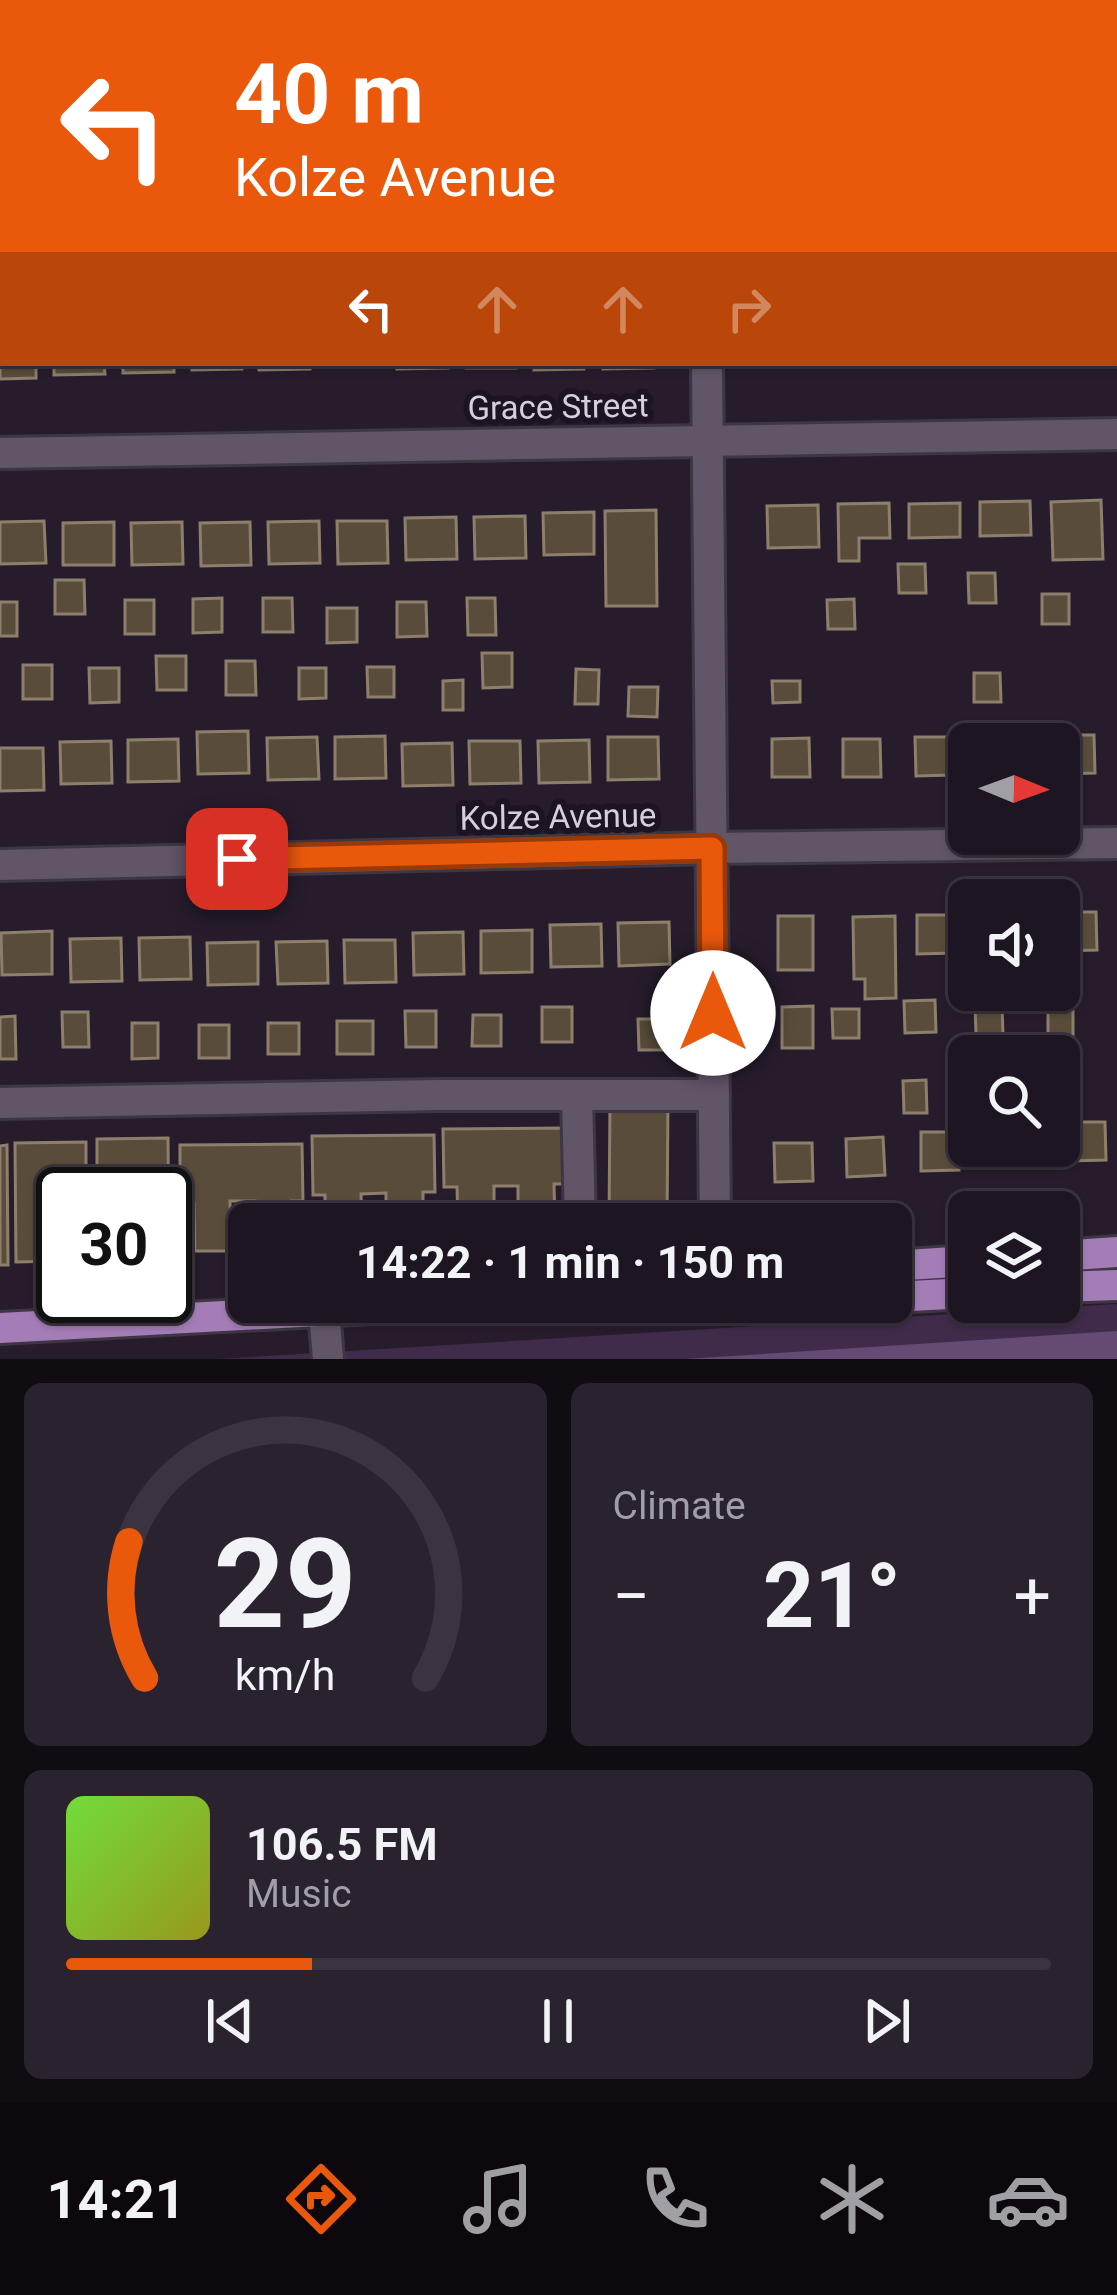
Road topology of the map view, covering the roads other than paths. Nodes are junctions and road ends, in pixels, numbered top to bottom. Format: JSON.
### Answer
{"nodes":[{"id":1,"x":707,"y":366,"type":"edge"},
{"id":2,"x":1117,"y":434,"type":"edge"},
{"id":3,"x":708,"y":439,"type":"junction"},
{"id":4,"x":0,"y":453,"type":"edge"},
{"id":5,"x":1117,"y":843,"type":"edge"},
{"id":6,"x":712,"y":848,"type":"junction"},
{"id":7,"x":0,"y":865,"type":"edge"},
{"id":8,"x":577,"y":1095,"type":"junction"},
{"id":9,"x":714,"y":1095,"type":"junction"},
{"id":10,"x":0,"y":1103,"type":"edge"},
{"id":11,"x":580,"y":1203,"type":"edge"},
{"id":12,"x":715,"y":1203,"type":"edge"},
{"id":13,"x":1117,"y":1252,"type":"edge"},
{"id":14,"x":1080,"y":1255,"type":"edge"},
{"id":15,"x":948,"y":1262,"type":"edge"},
{"id":16,"x":912,"y":1265,"type":"edge"},
{"id":17,"x":1117,"y":1285,"type":"edge"},
{"id":18,"x":1080,"y":1287,"type":"edge"},
{"id":19,"x":948,"y":1294,"type":"edge"},
{"id":20,"x":912,"y":1296,"type":"edge"},
{"id":21,"x":228,"y":1316,"type":"edge"},
{"id":22,"x":325,"y":1323,"type":"edge"},
{"id":23,"x":0,"y":1328,"type":"edge"},
{"id":24,"x":328,"y":1359,"type":"edge"}],
"edges":[{"from":1,"to":3,"type":"street"},
{"from":2,"to":3,"type":"street","name":"Grace Street"},
{"from":3,"to":4,"type":"street","name":"Grace Street"},
{"from":3,"to":6,"type":"street"},
{"from":5,"to":6,"type":"street","name":"Kolze Avenue"},
{"from":6,"to":7,"type":"street","name":"Kolze Avenue"},
{"from":6,"to":9,"type":"street"},
{"from":8,"to":9,"type":"street"},
{"from":8,"to":10,"type":"street"},
{"from":8,"to":11,"type":"street"},
{"from":9,"to":12,"type":"street"},
{"from":13,"to":14,"type":"main road"},
{"from":15,"to":16,"type":"main road"},
{"from":17,"to":18,"type":"main road"},
{"from":19,"to":20,"type":"main road"},
{"from":21,"to":23,"type":"main road"},
{"from":22,"to":24,"type":"street"}]}
